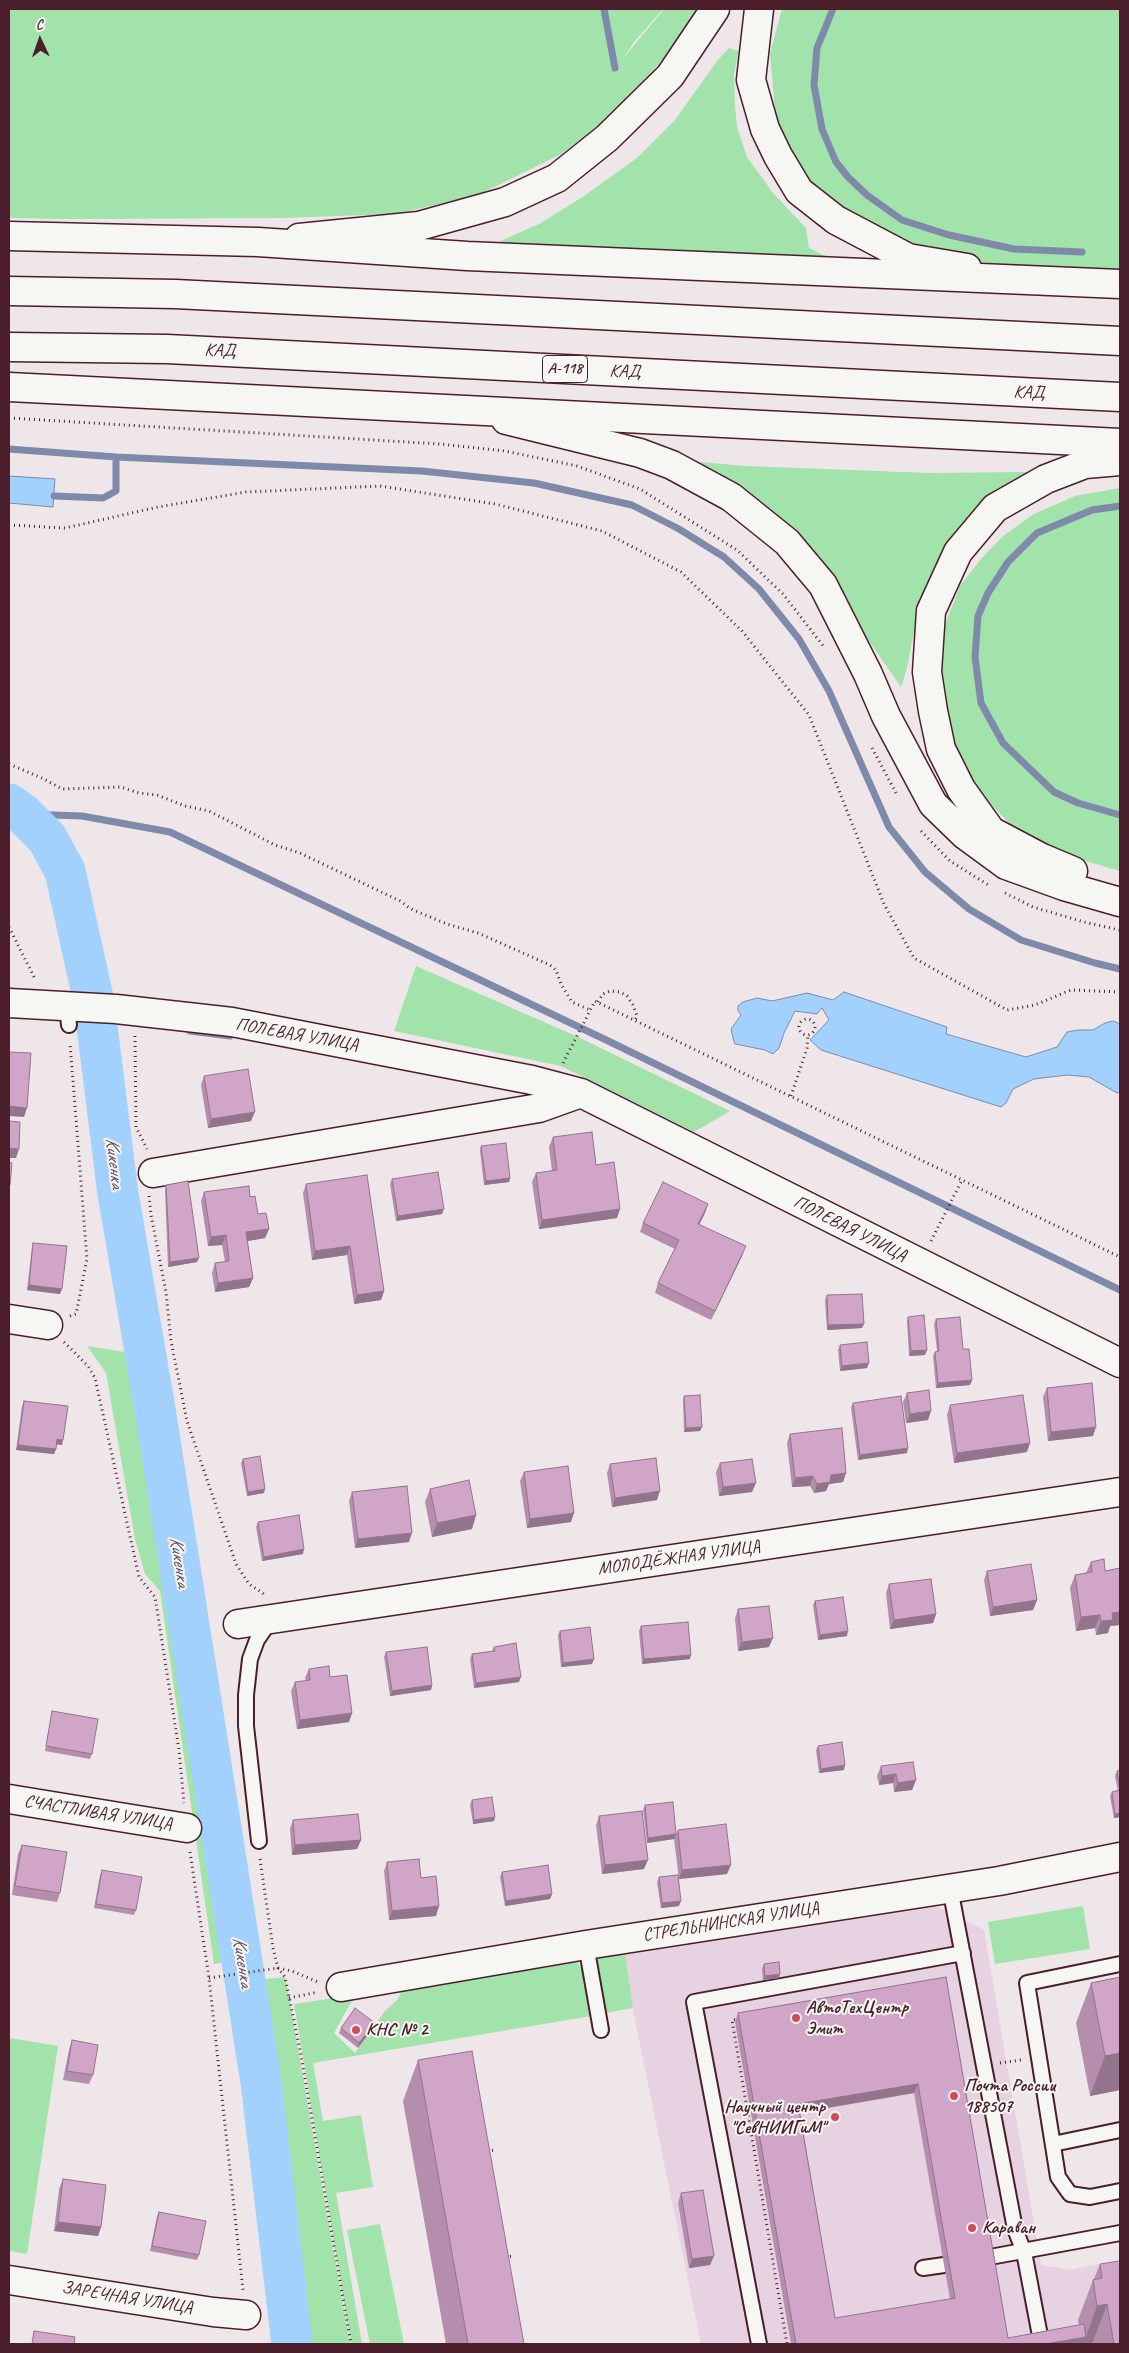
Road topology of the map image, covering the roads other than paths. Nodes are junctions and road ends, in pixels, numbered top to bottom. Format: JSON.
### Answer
{"nodes":[{"id":1,"x":714,"y":9,"type":"edge"},
{"id":2,"x":759,"y":9,"type":"edge"},
{"id":3,"x":9,"y":236,"type":"edge"},
{"id":4,"x":258,"y":242,"type":"junction"},
{"id":5,"x":1075,"y":281,"type":"junction"},
{"id":6,"x":1120,"y":284,"type":"edge"},
{"id":7,"x":9,"y":291,"type":"edge"},
{"id":8,"x":1120,"y":341,"type":"edge"},
{"id":9,"x":9,"y":347,"type":"edge"},
{"id":10,"x":9,"y":387,"type":"edge"},
{"id":11,"x":1120,"y":397,"type":"edge"},
{"id":12,"x":454,"y":409,"type":"junction"},
{"id":13,"x":1120,"y":443,"type":"edge"},
{"id":14,"x":1120,"y":461,"type":"edge"},
{"id":15,"x":1120,"y":883,"type":"edge"},
{"id":16,"x":1120,"y":902,"type":"edge"},
{"id":17,"x":9,"y":1003,"type":"edge"},
{"id":18,"x":581,"y":1094,"type":"junction"},
{"id":19,"x":153,"y":1173,"type":"road end"},
{"id":20,"x":9,"y":1319,"type":"edge"},
{"id":21,"x":57,"y":1326,"type":"road end"},
{"id":22,"x":1120,"y":1363,"type":"edge"},
{"id":23,"x":1120,"y":1492,"type":"edge"},
{"id":24,"x":272,"y":1618,"type":"junction"},
{"id":25,"x":238,"y":1624,"type":"dead end"},
{"id":26,"x":9,"y":1799,"type":"edge"},
{"id":27,"x":187,"y":1828,"type":"road end"},
{"id":28,"x":259,"y":1841,"type":"road end"},
{"id":29,"x":1120,"y":1857,"type":"edge"},
{"id":30,"x":950,"y":1888,"type":"junction"},
{"id":31,"x":586,"y":1945,"type":"junction"},
{"id":32,"x":964,"y":1953,"type":"junction"},
{"id":33,"x":1120,"y":1964,"type":"edge"},
{"id":34,"x":332,"y":1986,"type":"road end"},
{"id":35,"x":602,"y":2030,"type":"dead end"},
{"id":36,"x":1120,"y":2130,"type":"edge"},
{"id":37,"x":1053,"y":2144,"type":"junction"},
{"id":38,"x":1120,"y":2191,"type":"edge"},
{"id":39,"x":1120,"y":2233,"type":"edge"},
{"id":40,"x":1024,"y":2252,"type":"junction"},
{"id":41,"x":990,"y":2258,"type":"edge"},
{"id":42,"x":944,"y":2265,"type":"dead end"},
{"id":43,"x":923,"y":2268,"type":"dead end"},
{"id":44,"x":9,"y":2280,"type":"edge"},
{"id":45,"x":246,"y":2315,"type":"dead end"},
{"id":46,"x":1041,"y":2341,"type":"edge"},
{"id":47,"x":759,"y":2344,"type":"edge"}],
"edges":[{"from":1,"to":4,"type":"main road"},
{"from":2,"to":5,"type":"main road"},
{"from":3,"to":4,"type":"main road"},
{"from":4,"to":5,"type":"main road"},
{"from":5,"to":6,"type":"main road"},
{"from":7,"to":8,"type":"main road"},
{"from":9,"to":11,"type":"main road","name":"КАД","number":"А-118"},
{"from":10,"to":12,"type":"main road"},
{"from":12,"to":13,"type":"main road"},
{"from":12,"to":16,"type":"main road"},
{"from":14,"to":15,"type":"main road"},
{"from":17,"to":18,"type":"main road","name":"ПОЛЕВАЯ УЛИЦА"},
{"from":18,"to":19,"type":"main road"},
{"from":18,"to":22,"type":"main road","name":"ПОЛЕВАЯ УЛИЦА"},
{"from":20,"to":21,"type":"main road"},
{"from":23,"to":24,"type":"main road","name":"МОЛОДЁЖНАЯ УЛИЦА"},
{"from":24,"to":25,"type":"main road","name":"МОЛОДЁЖНАЯ УЛИЦА"},
{"from":24,"to":28,"type":"lane"},
{"from":26,"to":27,"type":"main road","name":"СЧАСТЛИВАЯ УЛИЦА"},
{"from":29,"to":30,"type":"main road","name":"СТРЕЛЬНИНСКАЯ УЛИЦА"},
{"from":30,"to":31,"type":"main road","name":"СТРЕЛЬНИНСКАЯ УЛИЦА"},
{"from":30,"to":32,"type":"lane"},
{"from":31,"to":34,"type":"main road","name":"СТРЕЛЬНИНСКАЯ УЛИЦА"},
{"from":31,"to":35,"type":"lane"},
{"from":32,"to":40,"type":"lane"},
{"from":32,"to":47,"type":"lane"},
{"from":33,"to":37,"type":"lane"},
{"from":36,"to":37,"type":"lane"},
{"from":37,"to":38,"type":"lane"},
{"from":39,"to":40,"type":"lane"},
{"from":40,"to":41,"type":"lane"},
{"from":40,"to":46,"type":"lane"},
{"from":42,"to":43,"type":"lane"},
{"from":44,"to":45,"type":"main road","name":"ЗАРЕЧНАЯ УЛИЦА"}]}
